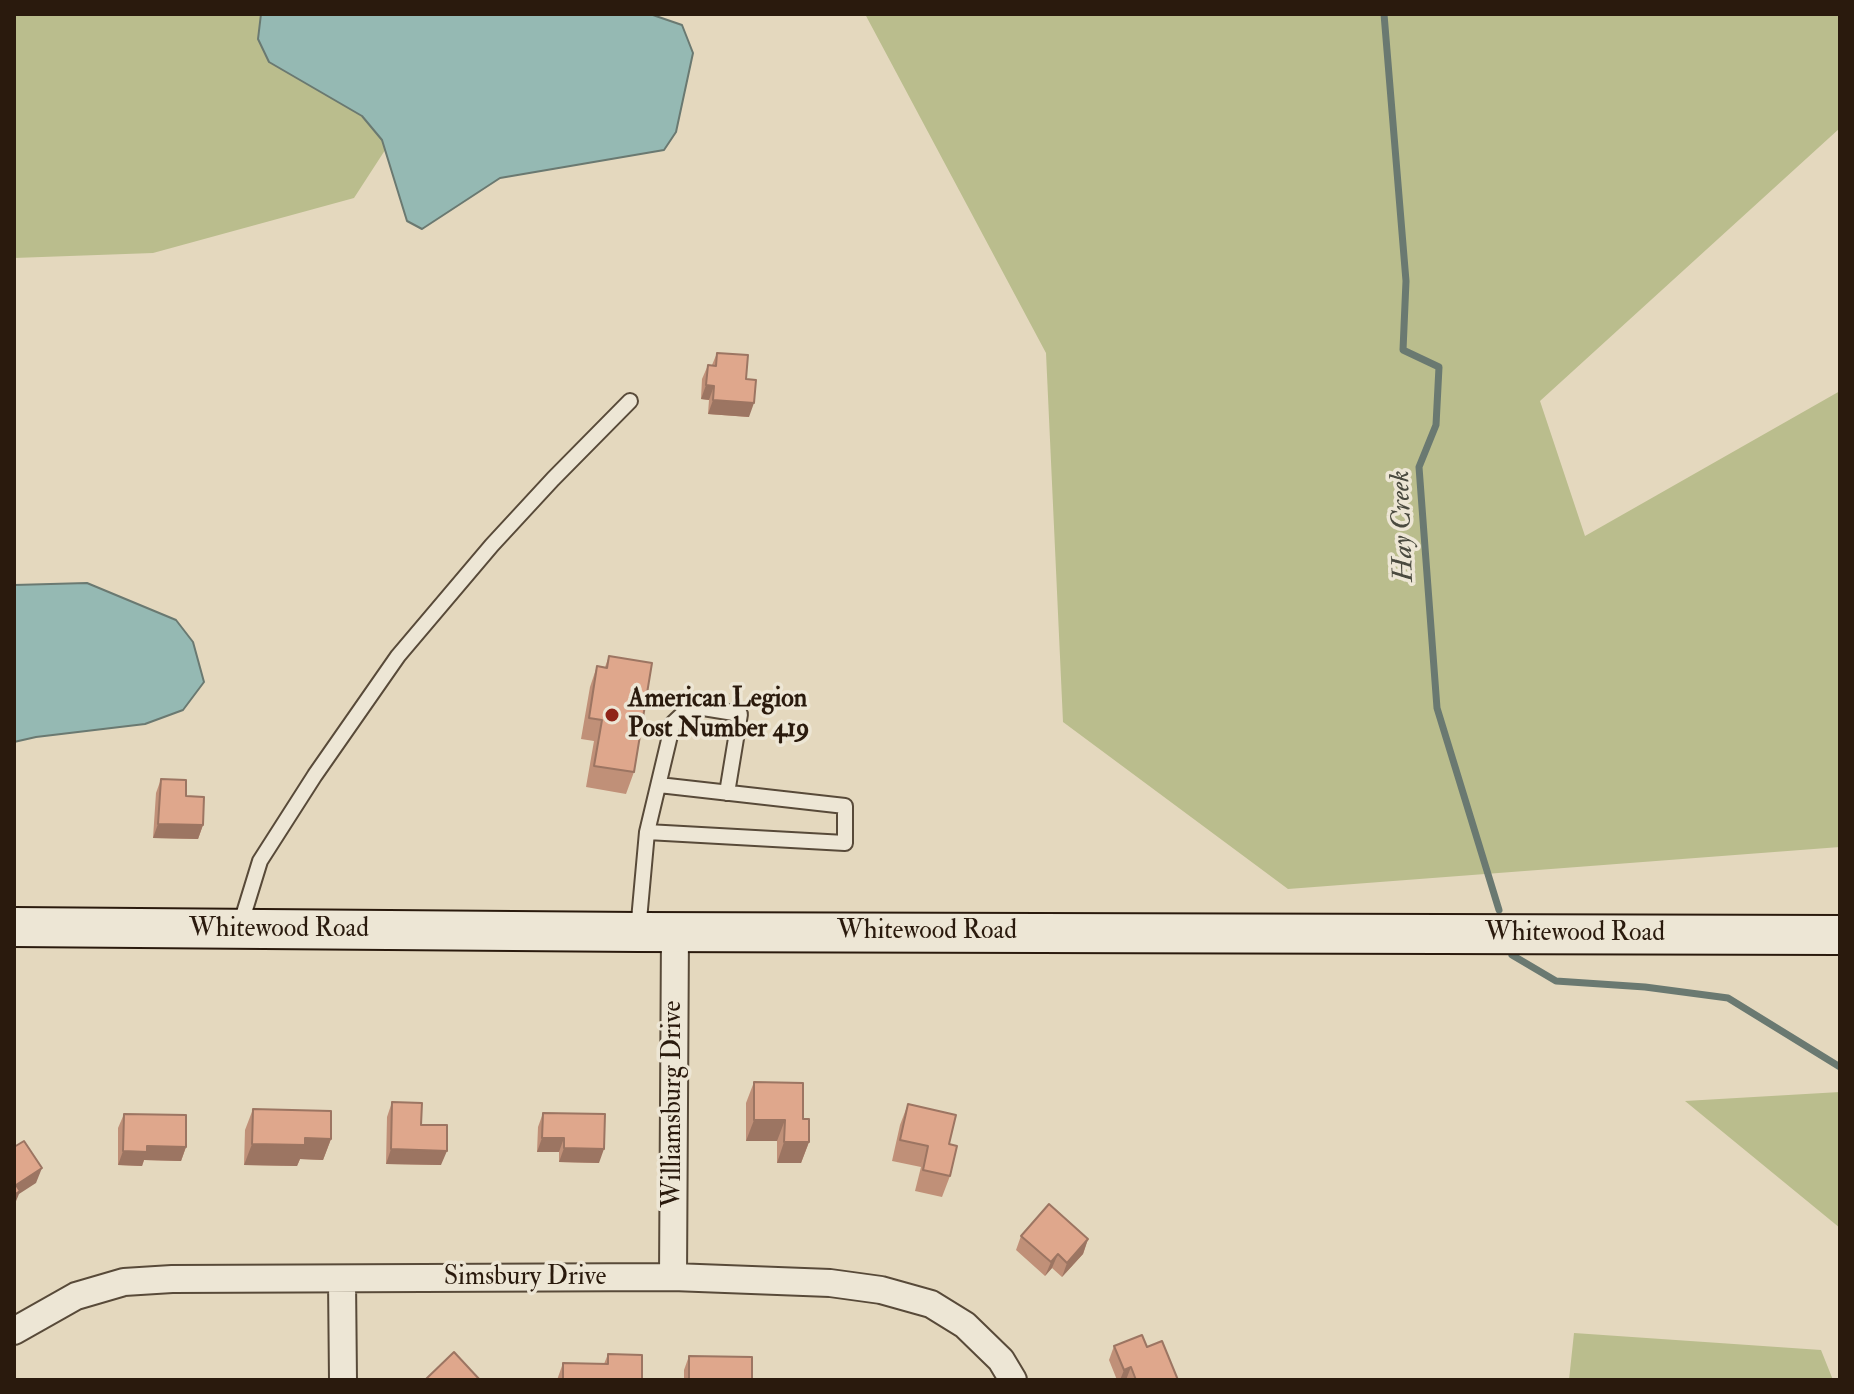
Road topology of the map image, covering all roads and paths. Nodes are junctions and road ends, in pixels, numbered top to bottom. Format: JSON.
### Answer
{"nodes":[{"id":1,"x":630,"y":401,"type":"dead end"},
{"id":2,"x":659,"y":785,"type":"junction"},
{"id":3,"x":727,"y":793,"type":"junction"},
{"id":4,"x":647,"y":832,"type":"junction"},
{"id":5,"x":14,"y":927,"type":"edge"},
{"id":6,"x":239,"y":930,"type":"junction"},
{"id":7,"x":656,"y":931,"type":"junction"},
{"id":8,"x":1840,"y":935,"type":"edge"},
{"id":9,"x":673,"y":1277,"type":"junction"},
{"id":10,"x":342,"y":1280,"type":"junction"},
{"id":11,"x":14,"y":1331,"type":"edge"},
{"id":12,"x":343,"y":1380,"type":"edge"},
{"id":13,"x":1013,"y":1380,"type":"edge"}],
"edges":[{"from":1,"to":6,"type":"lane"},
{"from":2,"to":3,"type":"lane"},
{"from":2,"to":3,"type":"lane"},
{"from":2,"to":4,"type":"lane"},
{"from":3,"to":4,"type":"lane"},
{"from":4,"to":7,"type":"lane"},
{"from":5,"to":6,"type":"street","name":"Whitewood Road"},
{"from":6,"to":7,"type":"street","name":"Whitewood Road"},
{"from":7,"to":8,"type":"street","name":"Whitewood Road"},
{"from":7,"to":9,"type":"street","name":"Williamsburg Drive"},
{"from":9,"to":10,"type":"street","name":"Simsbury Drive"},
{"from":9,"to":13,"type":"street","name":"Simsbury Drive"},
{"from":10,"to":11,"type":"street","name":"Simsbury Drive"},
{"from":10,"to":12,"type":"street"}]}
